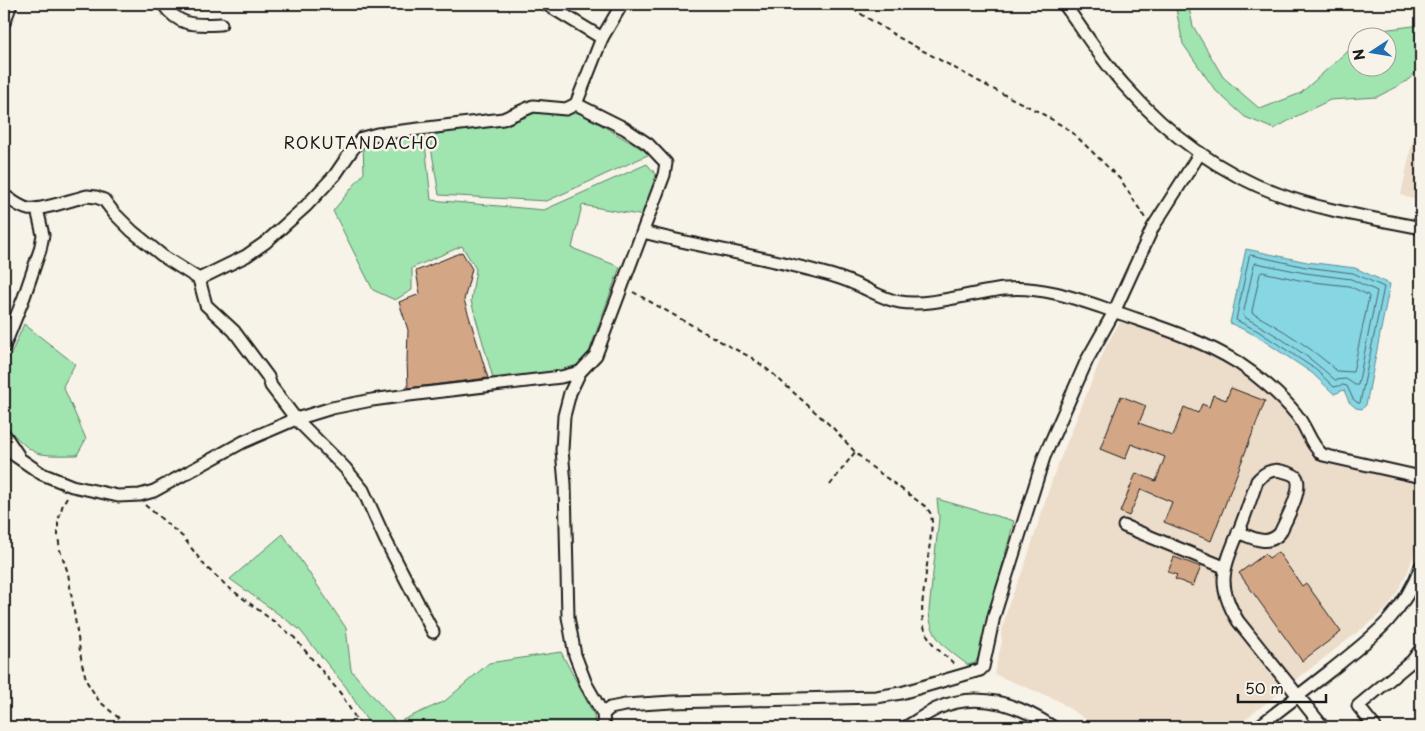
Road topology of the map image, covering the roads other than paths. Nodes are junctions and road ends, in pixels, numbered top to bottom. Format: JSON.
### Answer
{"nodes":[{"id":1,"x":11,"y":4,"type":"edge"},
{"id":2,"x":163,"y":4,"type":"edge"},
{"id":3,"x":546,"y":4,"type":"edge"},
{"id":4,"x":622,"y":4,"type":"edge"},
{"id":5,"x":1064,"y":4,"type":"edge"},
{"id":6,"x":4,"y":23,"type":"edge"},
{"id":7,"x":221,"y":24,"type":"dead end"},
{"id":8,"x":602,"y":38,"type":"junction"},
{"id":9,"x":576,"y":104,"type":"junction"},
{"id":10,"x":1200,"y":153,"type":"junction"},
{"id":11,"x":4,"y":195,"type":"edge"},
{"id":12,"x":37,"y":209,"type":"junction"},
{"id":13,"x":1421,"y":228,"type":"edge"},
{"id":14,"x":642,"y":232,"type":"junction"},
{"id":15,"x":199,"y":279,"type":"junction"},
{"id":16,"x":1114,"y":312,"type":"junction"},
{"id":17,"x":4,"y":347,"type":"edge"},
{"id":18,"x":580,"y":372,"type":"junction"},
{"id":19,"x":296,"y":419,"type":"junction"},
{"id":20,"x":4,"y":434,"type":"edge"},
{"id":21,"x":4,"y":448,"type":"edge"},
{"id":22,"x":18,"y":459,"type":"junction"},
{"id":23,"x":1421,"y":477,"type":"edge"},
{"id":24,"x":1124,"y":526,"type":"dead end"},
{"id":25,"x":1238,"y":532,"type":"junction"},
{"id":26,"x":1421,"y":566,"type":"edge"},
{"id":27,"x":1224,"y":567,"type":"junction"},
{"id":28,"x":434,"y":632,"type":"dead end"},
{"id":29,"x":1421,"y":649,"type":"edge"},
{"id":30,"x":1298,"y":696,"type":"junction"},
{"id":31,"x":603,"y":714,"type":"junction"},
{"id":32,"x":604,"y":727,"type":"edge"},
{"id":33,"x":906,"y":727,"type":"edge"},
{"id":34,"x":1054,"y":727,"type":"edge"},
{"id":35,"x":1258,"y":727,"type":"edge"},
{"id":36,"x":1324,"y":727,"type":"edge"},
{"id":37,"x":1375,"y":727,"type":"edge"}],
"edges":[{"from":1,"to":6,"type":"street"},
{"from":2,"to":7,"type":"street"},
{"from":3,"to":8,"type":"street"},
{"from":4,"to":8,"type":"street"},
{"from":5,"to":10,"type":"street"},
{"from":8,"to":9,"type":"street"},
{"from":9,"to":14,"type":"street"},
{"from":9,"to":15,"type":"street"},
{"from":10,"to":13,"type":"street"},
{"from":10,"to":16,"type":"street"},
{"from":11,"to":12,"type":"street"},
{"from":12,"to":15,"type":"street"},
{"from":12,"to":17,"type":"street"},
{"from":14,"to":16,"type":"street"},
{"from":14,"to":18,"type":"street"},
{"from":15,"to":19,"type":"street"},
{"from":16,"to":23,"type":"street"},
{"from":16,"to":31,"type":"street"},
{"from":18,"to":19,"type":"street"},
{"from":18,"to":31,"type":"street"},
{"from":19,"to":22,"type":"street"},
{"from":19,"to":28,"type":"street"},
{"from":20,"to":22,"type":"street"},
{"from":21,"to":22,"type":"street"},
{"from":24,"to":27,"type":"street"},
{"from":25,"to":25,"type":"street"},
{"from":25,"to":27,"type":"street"},
{"from":26,"to":30,"type":"street"},
{"from":27,"to":30,"type":"street"},
{"from":29,"to":37,"type":"street"},
{"from":30,"to":35,"type":"street"},
{"from":30,"to":36,"type":"street"},
{"from":31,"to":32,"type":"street"},
{"from":33,"to":34,"type":"street"}]}
